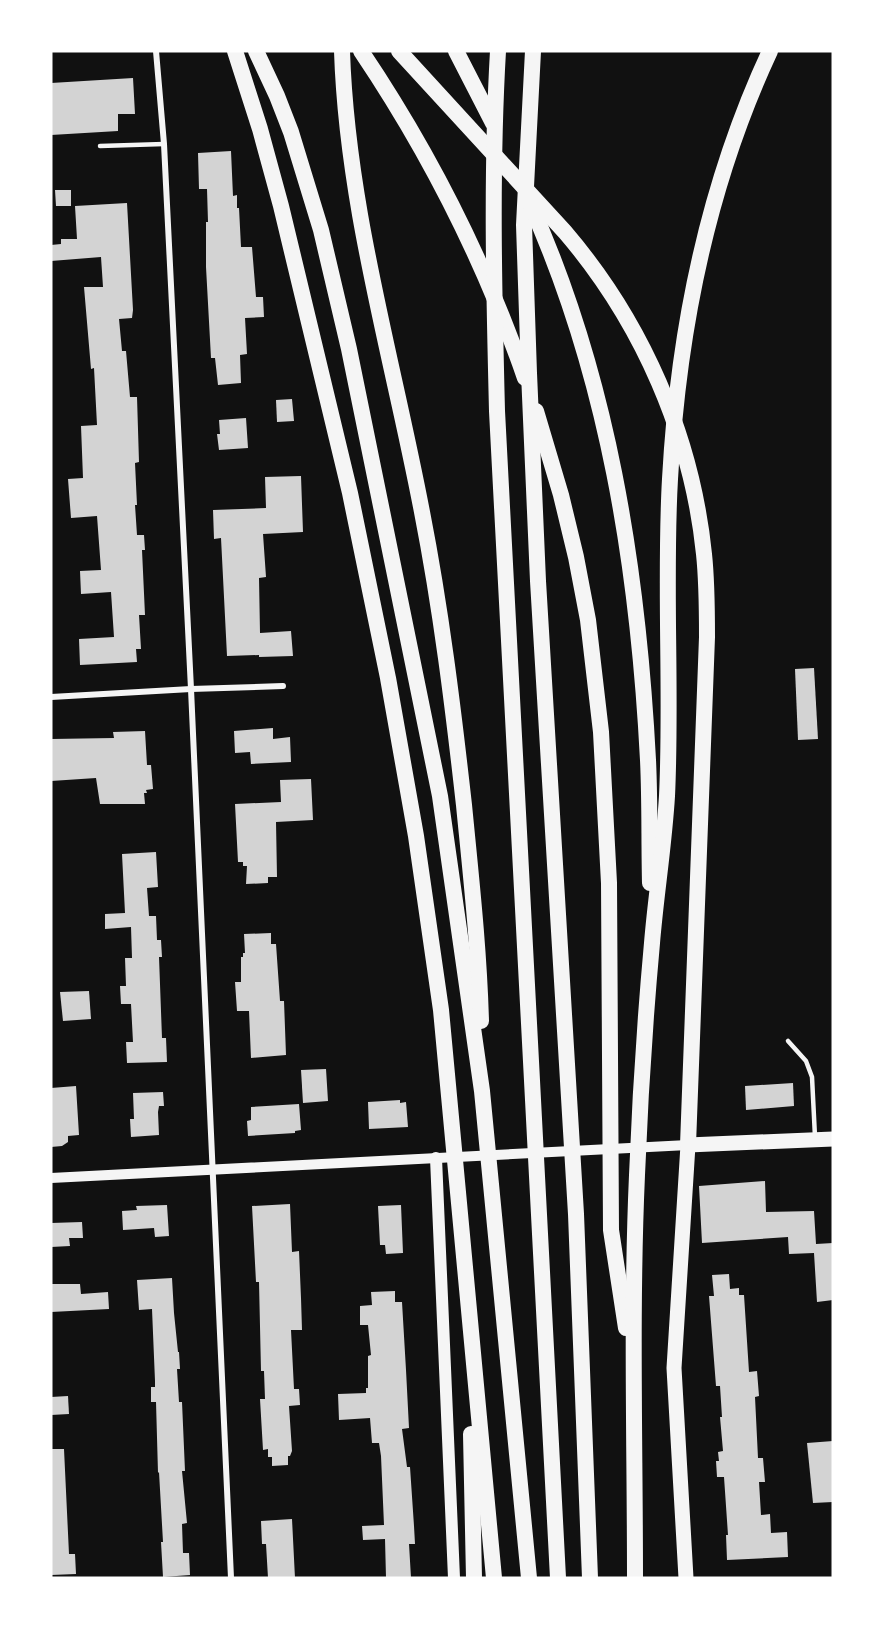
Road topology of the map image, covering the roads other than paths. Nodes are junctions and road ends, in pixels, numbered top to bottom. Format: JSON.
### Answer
{"nodes":[{"id":1,"x":156,"y":51,"type":"edge"},
{"id":2,"x":235,"y":51,"type":"edge"},
{"id":3,"x":256,"y":51,"type":"edge"},
{"id":4,"x":342,"y":51,"type":"edge"},
{"id":5,"x":361,"y":51,"type":"edge"},
{"id":6,"x":399,"y":51,"type":"edge"},
{"id":7,"x":456,"y":51,"type":"edge"},
{"id":8,"x":498,"y":51,"type":"edge"},
{"id":9,"x":532,"y":51,"type":"edge"},
{"id":10,"x":770,"y":51,"type":"edge"},
{"id":11,"x":164,"y":144,"type":"junction"},
{"id":12,"x":100,"y":147,"type":"dead end"},
{"id":13,"x":283,"y":686,"type":"dead end"},
{"id":14,"x":191,"y":689,"type":"junction"},
{"id":15,"x":51,"y":697,"type":"edge"},
{"id":16,"x":652,"y":943,"type":"junction"},
{"id":17,"x":788,"y":1041,"type":"dead end"},
{"id":18,"x":483,"y":1091,"type":"junction"},
{"id":19,"x":833,"y":1138,"type":"edge"},
{"id":20,"x":815,"y":1139,"type":"junction"},
{"id":21,"x":688,"y":1145,"type":"junction"},
{"id":22,"x":436,"y":1158,"type":"junction"},
{"id":23,"x":213,"y":1170,"type":"junction"},
{"id":24,"x":51,"y":1178,"type":"edge"},
{"id":25,"x":468,"y":1304,"type":"junction"},
{"id":26,"x":635,"y":1391,"type":"junction"},
{"id":27,"x":231,"y":1578,"type":"edge"},
{"id":28,"x":454,"y":1578,"type":"edge"},
{"id":29,"x":474,"y":1578,"type":"edge"},
{"id":30,"x":494,"y":1578,"type":"edge"},
{"id":31,"x":529,"y":1578,"type":"edge"},
{"id":32,"x":558,"y":1578,"type":"edge"},
{"id":33,"x":590,"y":1578,"type":"edge"},
{"id":34,"x":635,"y":1578,"type":"edge"},
{"id":35,"x":686,"y":1578,"type":"edge"}],
"edges":[{"from":1,"to":11,"type":"street"},
{"from":2,"to":25,"type":"highway"},
{"from":3,"to":18,"type":"highway"},
{"from":4,"to":18,"type":"highway"},
{"from":5,"to":26,"type":"highway"},
{"from":6,"to":21,"type":"highway"},
{"from":7,"to":16,"type":"highway"},
{"from":8,"to":32,"type":"highway"},
{"from":9,"to":33,"type":"highway"},
{"from":10,"to":16,"type":"highway"},
{"from":11,"to":12,"type":"lane"},
{"from":11,"to":14,"type":"street"},
{"from":13,"to":14,"type":"street"},
{"from":14,"to":15,"type":"street"},
{"from":14,"to":23,"type":"street"},
{"from":16,"to":26,"type":"highway"},
{"from":17,"to":20,"type":"lane"},
{"from":18,"to":31,"type":"highway"},
{"from":19,"to":20,"type":"main road"},
{"from":20,"to":21,"type":"main road"},
{"from":21,"to":22,"type":"street"},
{"from":21,"to":35,"type":"main road"},
{"from":22,"to":23,"type":"street"},
{"from":22,"to":28,"type":"main road"},
{"from":23,"to":24,"type":"street"},
{"from":23,"to":27,"type":"street"},
{"from":25,"to":29,"type":"highway"},
{"from":25,"to":30,"type":"highway"},
{"from":26,"to":34,"type":"highway"}]}
